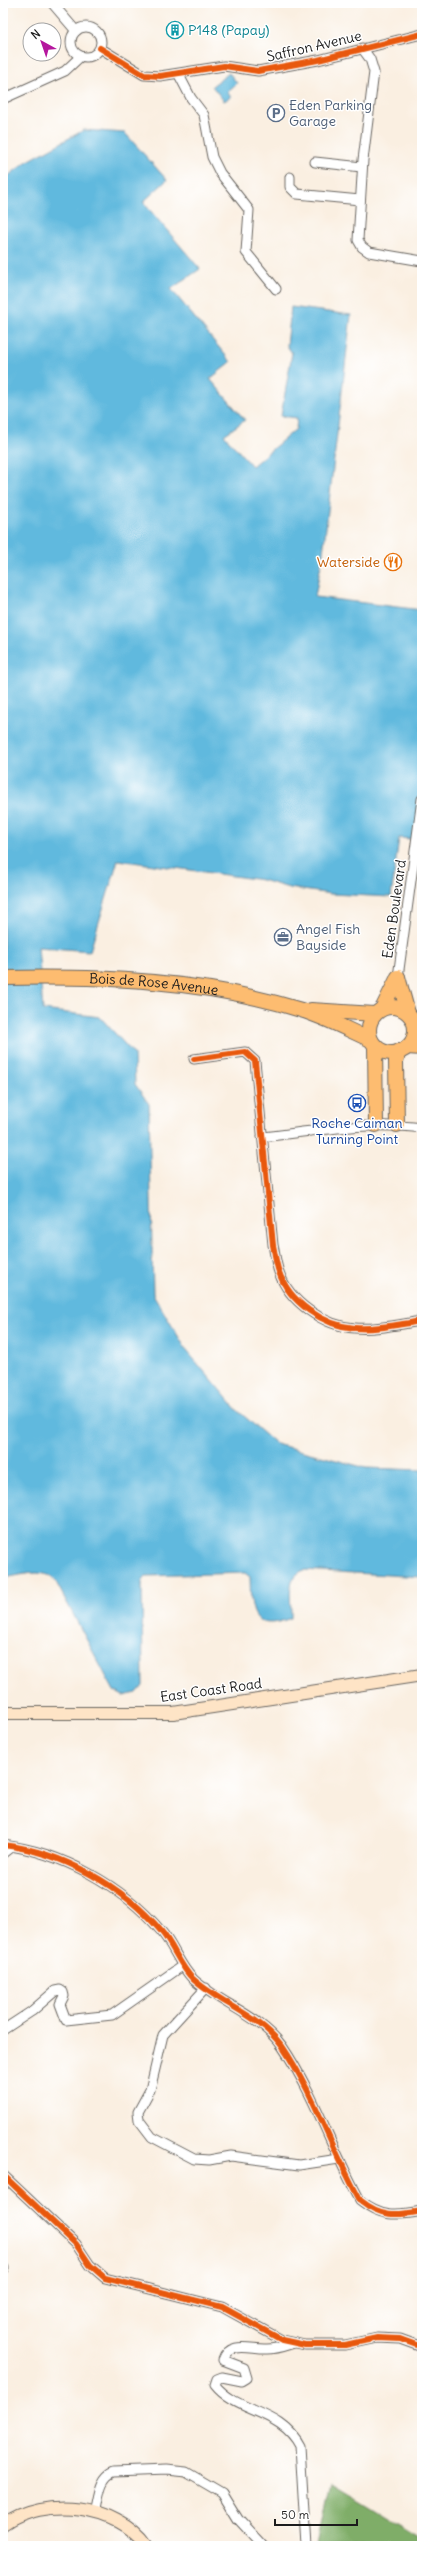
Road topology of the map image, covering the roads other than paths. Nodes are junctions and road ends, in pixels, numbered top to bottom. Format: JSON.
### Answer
{"nodes":[{"id":1,"x":52,"y":3,"type":"edge"},
{"id":2,"x":76,"y":31,"type":"junction"},
{"id":3,"x":422,"y":34,"type":"edge"},
{"id":4,"x":100,"y":48,"type":"junction"},
{"id":5,"x":362,"y":48,"type":"junction"},
{"id":6,"x":81,"y":56,"type":"junction"},
{"id":7,"x":179,"y":75,"type":"junction"},
{"id":8,"x":3,"y":99,"type":"edge"},
{"id":9,"x":315,"y":162,"type":"dead end"},
{"id":10,"x":362,"y":167,"type":"junction"},
{"id":11,"x":290,"y":177,"type":"dead end"},
{"id":12,"x":360,"y":200,"type":"junction"},
{"id":13,"x":404,"y":257,"type":"junction"},
{"id":14,"x":422,"y":258,"type":"edge"},
{"id":15,"x":422,"y":261,"type":"edge"},
{"id":16,"x":276,"y":289,"type":"dead end"},
{"id":17,"x":422,"y":799,"type":"edge"},
{"id":18,"x":398,"y":977,"type":"junction"},
{"id":19,"x":3,"y":978,"type":"edge"},
{"id":20,"x":303,"y":1010,"type":"junction"},
{"id":21,"x":378,"y":1012,"type":"junction"},
{"id":22,"x":414,"y":1020,"type":"edge"},
{"id":23,"x":373,"y":1043,"type":"junction"},
{"id":24,"x":422,"y":1048,"type":"edge"},
{"id":25,"x":403,"y":1049,"type":"junction"},
{"id":26,"x":194,"y":1059,"type":"dead end"},
{"id":27,"x":397,"y":1124,"type":"junction"},
{"id":28,"x":376,"y":1125,"type":"junction"},
{"id":29,"x":422,"y":1128,"type":"edge"},
{"id":30,"x":262,"y":1137,"type":"junction"},
{"id":31,"x":422,"y":1321,"type":"edge"},
{"id":32,"x":422,"y":1675,"type":"edge"},
{"id":33,"x":3,"y":1713,"type":"edge"},
{"id":34,"x":8,"y":1846,"type":"edge"},
{"id":35,"x":3,"y":1854,"type":"edge"},
{"id":36,"x":182,"y":1966,"type":"junction"},
{"id":37,"x":206,"y":1988,"type":"junction"},
{"id":38,"x":3,"y":2030,"type":"edge"},
{"id":39,"x":339,"y":2159,"type":"junction"},
{"id":40,"x":3,"y":2175,"type":"edge"},
{"id":41,"x":422,"y":2211,"type":"edge"},
{"id":42,"x":294,"y":2343,"type":"junction"},
{"id":43,"x":422,"y":2346,"type":"edge"},
{"id":44,"x":95,"y":2512,"type":"junction"},
{"id":45,"x":3,"y":2525,"type":"edge"},
{"id":46,"x":147,"y":2546,"type":"edge"},
{"id":47,"x":263,"y":2546,"type":"edge"},
{"id":48,"x":306,"y":2546,"type":"edge"}],
"edges":[{"from":1,"to":2,"type":"street"},
{"from":2,"to":4,"type":"street"},
{"from":2,"to":6,"type":"street"},
{"from":3,"to":5,"type":"street","name":"Saffron Avenue"},
{"from":4,"to":6,"type":"street"},
{"from":4,"to":7,"type":"street","name":"Saffron Avenue"},
{"from":5,"to":7,"type":"street","name":"Saffron Avenue"},
{"from":5,"to":10,"type":"street"},
{"from":6,"to":8,"type":"street"},
{"from":7,"to":16,"type":"street"},
{"from":9,"to":10,"type":"street"},
{"from":10,"to":12,"type":"street"},
{"from":11,"to":12,"type":"street"},
{"from":12,"to":13,"type":"street"},
{"from":13,"to":14,"type":"street"},
{"from":13,"to":15,"type":"street"},
{"from":17,"to":18,"type":"street","name":"Eden Boulevard"},
{"from":18,"to":21,"type":"main road"},
{"from":18,"to":22,"type":"main road"},
{"from":19,"to":20,"type":"main road","name":"Bois de Rose Avenue"},
{"from":20,"to":21,"type":"main road","name":"Bois de Rose Avenue"},
{"from":20,"to":23,"type":"main road","name":"Bois de Rose Avenue"},
{"from":21,"to":22,"type":"main road"},
{"from":21,"to":23,"type":"main road"},
{"from":22,"to":25,"type":"main road"},
{"from":23,"to":25,"type":"main road"},
{"from":23,"to":28,"type":"main road"},
{"from":24,"to":25,"type":"main road"},
{"from":25,"to":27,"type":"main road"},
{"from":26,"to":30,"type":"street"},
{"from":27,"to":28,"type":"street"},
{"from":27,"to":29,"type":"street"},
{"from":28,"to":30,"type":"street"},
{"from":30,"to":31,"type":"street"},
{"from":32,"to":33,"type":"main road","name":"East Coast Road"},
{"from":34,"to":35,"type":"street"},
{"from":34,"to":36,"type":"street"},
{"from":36,"to":37,"type":"street"},
{"from":36,"to":38,"type":"street"},
{"from":37,"to":39,"type":"street"},
{"from":37,"to":39,"type":"street"},
{"from":39,"to":41,"type":"street"},
{"from":40,"to":42,"type":"street"},
{"from":42,"to":43,"type":"street"},
{"from":42,"to":48,"type":"street"},
{"from":44,"to":45,"type":"main road"},
{"from":44,"to":46,"type":"main road"},
{"from":44,"to":47,"type":"street"}]}
